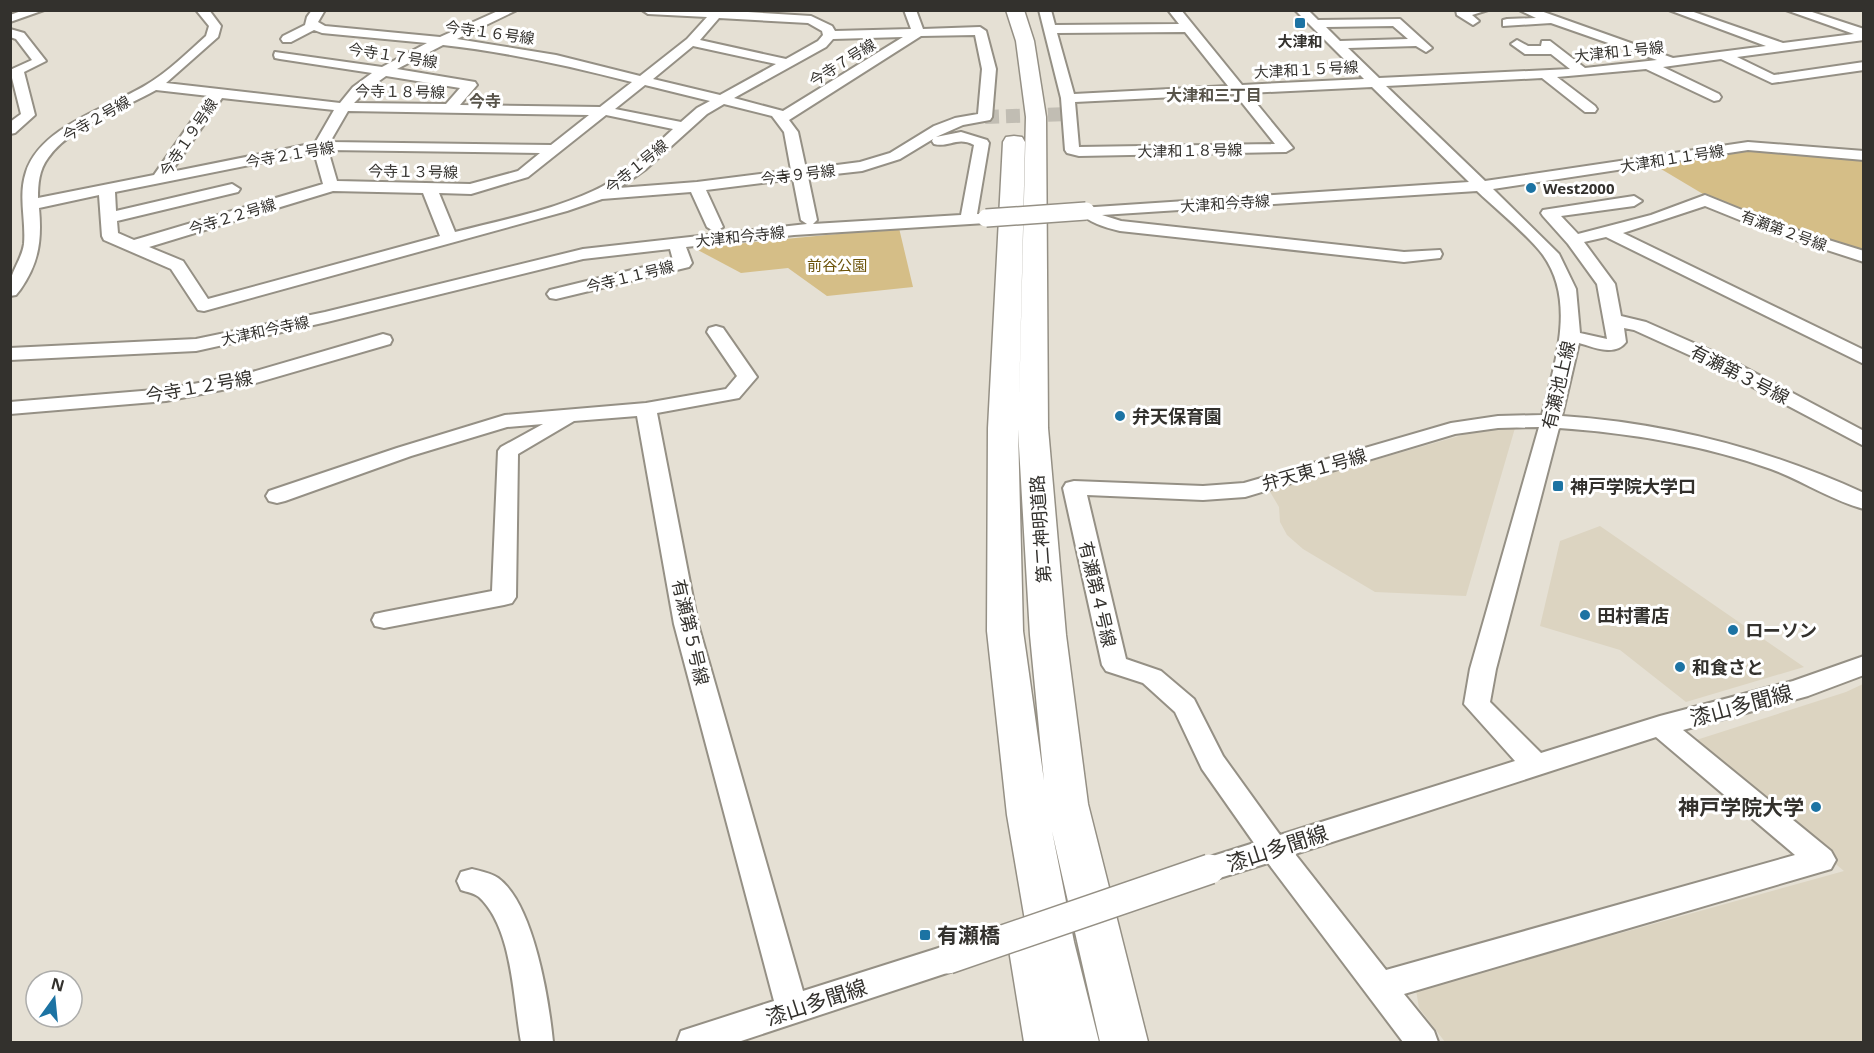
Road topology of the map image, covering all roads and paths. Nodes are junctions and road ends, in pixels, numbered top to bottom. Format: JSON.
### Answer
{"nodes":[{"id":1,"x":38,"y":10,"type":"edge"},
{"id":2,"x":202,"y":10,"type":"edge"},
{"id":3,"x":319,"y":10,"type":"edge"},
{"id":4,"x":511,"y":10,"type":"edge"},
{"id":5,"x":910,"y":10,"type":"edge"},
{"id":6,"x":997,"y":10,"type":"edge"},
{"id":7,"x":1015,"y":10,"type":"edge"},
{"id":8,"x":1045,"y":10,"type":"edge"},
{"id":9,"x":1174,"y":10,"type":"edge"},
{"id":10,"x":1301,"y":10,"type":"edge"},
{"id":11,"x":1482,"y":10,"type":"edge"},
{"id":12,"x":1525,"y":10,"type":"edge"},
{"id":13,"x":1675,"y":10,"type":"edge"},
{"id":14,"x":1792,"y":10,"type":"edge"},
{"id":15,"x":657,"y":11,"type":"edge"},
{"id":16,"x":1810,"y":12,"type":"edge"},
{"id":17,"x":716,"y":14,"type":"junction"},
{"id":18,"x":815,"y":15,"type":"edge"},
{"id":19,"x":10,"y":20,"type":"edge"},
{"id":20,"x":1553,"y":20,"type":"junction"},
{"id":21,"x":1473,"y":21,"type":"dead end"},
{"id":22,"x":1507,"y":23,"type":"dead end"},
{"id":23,"x":1316,"y":24,"type":"junction"},
{"id":24,"x":314,"y":25,"type":"junction"},
{"id":25,"x":1188,"y":28,"type":"junction"},
{"id":26,"x":1050,"y":29,"type":"junction"},
{"id":27,"x":10,"y":33,"type":"edge"},
{"id":28,"x":918,"y":33,"type":"junction"},
{"id":29,"x":829,"y":35,"type":"junction"},
{"id":30,"x":1863,"y":35,"type":"edge"},
{"id":31,"x":287,"y":39,"type":"dead end"},
{"id":32,"x":444,"y":42,"type":"junction"},
{"id":33,"x":691,"y":42,"type":"junction"},
{"id":34,"x":1517,"y":44,"type":"dead end"},
{"id":35,"x":1338,"y":45,"type":"junction"},
{"id":36,"x":1783,"y":48,"type":"junction"},
{"id":37,"x":280,"y":55,"type":"dead end"},
{"id":38,"x":1722,"y":56,"type":"junction"},
{"id":39,"x":1674,"y":62,"type":"junction"},
{"id":40,"x":789,"y":63,"type":"junction"},
{"id":41,"x":1648,"y":65,"type":"junction"},
{"id":42,"x":1863,"y":66,"type":"edge"},
{"id":43,"x":387,"y":70,"type":"junction"},
{"id":44,"x":14,"y":71,"type":"edge"},
{"id":45,"x":1582,"y":72,"type":"junction"},
{"id":46,"x":1545,"y":74,"type":"junction"},
{"id":47,"x":643,"y":80,"type":"junction"},
{"id":48,"x":1376,"y":83,"type":"junction"},
{"id":49,"x":152,"y":86,"type":"junction"},
{"id":50,"x":1238,"y":89,"type":"junction"},
{"id":51,"x":218,"y":93,"type":"junction"},
{"id":52,"x":1714,"y":97,"type":"dead end"},
{"id":53,"x":1068,"y":98,"type":"junction"},
{"id":54,"x":725,"y":99,"type":"junction"},
{"id":55,"x":343,"y":107,"type":"junction"},
{"id":56,"x":449,"y":109,"type":"junction"},
{"id":57,"x":1590,"y":109,"type":"dead end"},
{"id":58,"x":604,"y":111,"type":"junction"},
{"id":59,"x":782,"y":118,"type":"junction"},
{"id":60,"x":683,"y":127,"type":"junction"},
{"id":61,"x":10,"y":129,"type":"edge"},
{"id":62,"x":321,"y":146,"type":"junction"},
{"id":63,"x":554,"y":149,"type":"junction"},
{"id":64,"x":896,"y":156,"type":"junction"},
{"id":65,"x":1863,"y":156,"type":"edge"},
{"id":66,"x":799,"y":173,"type":"junction"},
{"id":67,"x":158,"y":180,"type":"junction"},
{"id":68,"x":332,"y":186,"type":"junction"},
{"id":69,"x":1481,"y":186,"type":"junction"},
{"id":70,"x":697,"y":187,"type":"junction"},
{"id":71,"x":429,"y":188,"type":"junction"},
{"id":72,"x":232,"y":189,"type":"dead end"},
{"id":73,"x":107,"y":191,"type":"junction"},
{"id":74,"x":600,"y":194,"type":"junction"},
{"id":75,"x":1635,"y":201,"type":"dead end"},
{"id":76,"x":29,"y":205,"type":"junction"},
{"id":77,"x":1086,"y":211,"type":"junction"},
{"id":78,"x":109,"y":218,"type":"junction"},
{"id":79,"x":977,"y":218,"type":"junction"},
{"id":80,"x":809,"y":220,"type":"dead end"},
{"id":81,"x":715,"y":227,"type":"dead end"},
{"id":82,"x":1609,"y":232,"type":"junction"},
{"id":83,"x":450,"y":239,"type":"junction"},
{"id":84,"x":1574,"y":240,"type":"junction"},
{"id":85,"x":676,"y":243,"type":"junction"},
{"id":86,"x":133,"y":246,"type":"junction"},
{"id":87,"x":1434,"y":254,"type":"dead end"},
{"id":88,"x":1863,"y":257,"type":"edge"},
{"id":89,"x":10,"y":291,"type":"edge"},
{"id":90,"x":556,"y":294,"type":"dead end"},
{"id":91,"x":204,"y":306,"type":"junction"},
{"id":92,"x":1613,"y":320,"type":"junction"},
{"id":93,"x":716,"y":332,"type":"dead end"},
{"id":94,"x":1571,"y":336,"type":"junction"},
{"id":95,"x":383,"y":340,"type":"dead end"},
{"id":96,"x":196,"y":345,"type":"junction"},
{"id":97,"x":10,"y":354,"type":"edge"},
{"id":98,"x":1863,"y":358,"type":"edge"},
{"id":99,"x":10,"y":408,"type":"edge"},
{"id":100,"x":646,"y":409,"type":"junction"},
{"id":101,"x":574,"y":415,"type":"junction"},
{"id":102,"x":1551,"y":421,"type":"junction"},
{"id":103,"x":1863,"y":440,"type":"edge"},
{"id":104,"x":1074,"y":488,"type":"joint"},
{"id":105,"x":277,"y":496,"type":"dead end"},
{"id":106,"x":1863,"y":502,"type":"edge"},
{"id":107,"x":384,"y":620,"type":"dead end"},
{"id":108,"x":1005,"y":631,"type":"junction"},
{"id":109,"x":1863,"y":665,"type":"edge"},
{"id":110,"x":1660,"y":726,"type":"junction"},
{"id":111,"x":1535,"y":765,"type":"junction"},
{"id":112,"x":1274,"y":849,"type":"junction"},
{"id":113,"x":472,"y":881,"type":"dead end"},
{"id":114,"x":1381,"y":986,"type":"junction"},
{"id":115,"x":792,"y":1009,"type":"junction"},
{"id":116,"x":537,"y":1042,"type":"edge"},
{"id":117,"x":693,"y":1042,"type":"edge"},
{"id":118,"x":1048,"y":1042,"type":"edge"},
{"id":119,"x":1075,"y":1042,"type":"edge"},
{"id":120,"x":1124,"y":1042,"type":"edge"},
{"id":121,"x":1422,"y":1042,"type":"edge"}],
"edges":[{"from":1,"to":19,"type":"street"},
{"from":2,"to":49,"type":"street","name":"今寺２号線"},
{"from":3,"to":24,"type":"street"},
{"from":4,"to":32,"type":"street"},
{"from":5,"to":28,"type":"street"},
{"from":6,"to":108,"type":"highway","name":"第二神明道路"},
{"from":7,"to":120,"type":"highway","name":"第二神明道路"},
{"from":8,"to":26,"type":"street"},
{"from":9,"to":25,"type":"street","name":"大津和１５号線"},
{"from":10,"to":23,"type":"street","name":"有瀬池上線"},
{"from":11,"to":21,"type":"street"},
{"from":12,"to":20,"type":"street"},
{"from":13,"to":36,"type":"street"},
{"from":14,"to":16,"type":"street"},
{"from":15,"to":17,"type":"street"},
{"from":16,"to":30,"type":"street"},
{"from":17,"to":18,"type":"street"},
{"from":17,"to":33,"type":"street","name":"今寺１３号線"},
{"from":18,"to":29,"type":"street"},
{"from":20,"to":22,"type":"street"},
{"from":20,"to":39,"type":"street"},
{"from":23,"to":35,"type":"street","name":"有瀬池上線"},
{"from":23,"to":35,"type":"street"},
{"from":24,"to":31,"type":"street"},
{"from":24,"to":32,"type":"street","name":"今寺１６号線"},
{"from":25,"to":26,"type":"street"},
{"from":25,"to":50,"type":"street","name":"大津和１５号線"},
{"from":26,"to":53,"type":"street"},
{"from":27,"to":44,"type":"street"},
{"from":28,"to":29,"type":"street"},
{"from":28,"to":59,"type":"street","name":"今寺７号線"},
{"from":28,"to":64,"type":"street","name":"今寺９号線"},
{"from":29,"to":40,"type":"street","name":"今寺１号線"},
{"from":30,"to":36,"type":"street","name":"大津和１号線"},
{"from":32,"to":43,"type":"street"},
{"from":32,"to":47,"type":"street","name":"今寺１６号線"},
{"from":33,"to":40,"type":"street"},
{"from":33,"to":47,"type":"street","name":"今寺１３号線"},
{"from":34,"to":45,"type":"street"},
{"from":35,"to":48,"type":"street","name":"有瀬池上線"},
{"from":36,"to":38,"type":"street","name":"大津和１号線"},
{"from":37,"to":43,"type":"street","name":"今寺１７号線"},
{"from":38,"to":39,"type":"street","name":"大津和１号線"},
{"from":38,"to":42,"type":"street"},
{"from":39,"to":41,"type":"street","name":"大津和１号線"},
{"from":40,"to":54,"type":"street","name":"今寺１号線"},
{"from":41,"to":45,"type":"street","name":"大津和１号線"},
{"from":41,"to":52,"type":"street"},
{"from":43,"to":55,"type":"street"},
{"from":43,"to":56,"type":"street","name":"今寺１７号線"},
{"from":44,"to":61,"type":"street"},
{"from":45,"to":46,"type":"street","name":"大津和１号線"},
{"from":46,"to":48,"type":"street","name":"大津和１号線"},
{"from":46,"to":57,"type":"street"},
{"from":47,"to":54,"type":"street","name":"今寺１６号線"},
{"from":47,"to":58,"type":"street","name":"今寺１３号線"},
{"from":48,"to":50,"type":"street","name":"大津和１５号線"},
{"from":48,"to":69,"type":"street","name":"有瀬池上線"},
{"from":49,"to":51,"type":"street","name":"今寺１８号線"},
{"from":49,"to":76,"type":"street","name":"今寺２号線"},
{"from":50,"to":53,"type":"street","name":"大津和１５号線"},
{"from":50,"to":53,"type":"street","name":"大津和１８号線"},
{"from":51,"to":55,"type":"street","name":"今寺１８号線"},
{"from":51,"to":67,"type":"street","name":"今寺１９号線"},
{"from":54,"to":59,"type":"street","name":"今寺１６号線"},
{"from":54,"to":60,"type":"street","name":"今寺１号線"},
{"from":55,"to":56,"type":"street","name":"今寺１８号線"},
{"from":55,"to":62,"type":"street"},
{"from":56,"to":58,"type":"street","name":"今寺１８号線"},
{"from":58,"to":60,"type":"street","name":"今寺１８号線"},
{"from":58,"to":63,"type":"street","name":"今寺１３号線"},
{"from":59,"to":66,"type":"street"},
{"from":60,"to":74,"type":"street","name":"今寺１号線"},
{"from":62,"to":63,"type":"street","name":"今寺２１号線"},
{"from":62,"to":67,"type":"street","name":"今寺２１号線"},
{"from":62,"to":68,"type":"street"},
{"from":63,"to":71,"type":"street","name":"今寺１３号線"},
{"from":64,"to":66,"type":"street","name":"今寺９号線"},
{"from":64,"to":79,"type":"street"},
{"from":65,"to":69,"type":"street","name":"大津和１１号線"},
{"from":66,"to":70,"type":"street","name":"今寺９号線"},
{"from":66,"to":80,"type":"street"},
{"from":67,"to":73,"type":"street","name":"今寺２１号線"},
{"from":68,"to":71,"type":"street","name":"今寺１３号線"},
{"from":68,"to":86,"type":"street","name":"今寺２２号線"},
{"from":69,"to":77,"type":"street","name":"大津和今寺線"},
{"from":69,"to":94,"type":"street","name":"有瀬池上線"},
{"from":70,"to":74,"type":"street","name":"今寺９号線"},
{"from":70,"to":81,"type":"street"},
{"from":71,"to":83,"type":"street"},
{"from":72,"to":78,"type":"street"},
{"from":73,"to":76,"type":"street","name":"今寺２１号線"},
{"from":73,"to":78,"type":"street"},
{"from":74,"to":83,"type":"street","name":"今寺１号線"},
{"from":75,"to":84,"type":"street"},
{"from":76,"to":89,"type":"street","name":"今寺２号線"},
{"from":77,"to":79,"type":"street","name":"大津和今寺線","bridge":true},
{"from":77,"to":87,"type":"street"},
{"from":78,"to":86,"type":"street"},
{"from":79,"to":85,"type":"street","name":"大津和今寺線"},
{"from":82,"to":84,"type":"street"},
{"from":82,"to":88,"type":"street","name":"有瀬第２号線"},
{"from":82,"to":98,"type":"street"},
{"from":83,"to":91,"type":"street","name":"今寺１号線"},
{"from":84,"to":92,"type":"street"},
{"from":85,"to":90,"type":"street","name":"今寺１１号線"},
{"from":85,"to":96,"type":"street","name":"大津和今寺線"},
{"from":86,"to":91,"type":"street"},
{"from":91,"to":96,"type":"street"},
{"from":92,"to":94,"type":"street"},
{"from":92,"to":103,"type":"street","name":"有瀬第３号線"},
{"from":93,"to":100,"type":"street"},
{"from":94,"to":102,"type":"street","name":"有瀬池上線"},
{"from":95,"to":99,"type":"street","name":"今寺１２号線"},
{"from":96,"to":97,"type":"street","name":"大津和今寺線"},
{"from":100,"to":101,"type":"street"},
{"from":100,"to":115,"type":"street","name":"有瀬第５号線"},
{"from":101,"to":105,"type":"street"},
{"from":101,"to":107,"type":"street"},
{"from":102,"to":104,"type":"street","name":"弁天東１号線"},
{"from":102,"to":106,"type":"street","name":"弁天東１号線"},
{"from":102,"to":111,"type":"street","name":"有瀬池上線"},
{"from":104,"to":112,"type":"street","name":"有瀬第４号線"},
{"from":108,"to":118,"type":"highway"},
{"from":108,"to":119,"type":"highway","name":"第二神明道路"},
{"from":109,"to":110,"type":"street","name":"漆山多聞線"},
{"from":110,"to":111,"type":"street","name":"漆山多聞線"},
{"from":110,"to":114,"type":"street"},
{"from":111,"to":112,"type":"street","name":"漆山多聞線"},
{"from":112,"to":114,"type":"street"},
{"from":112,"to":115,"type":"street","name":"漆山多聞線","bridge":true},
{"from":113,"to":116,"type":"street"},
{"from":114,"to":121,"type":"street"},
{"from":115,"to":117,"type":"street","name":"漆山多聞線"}]}
